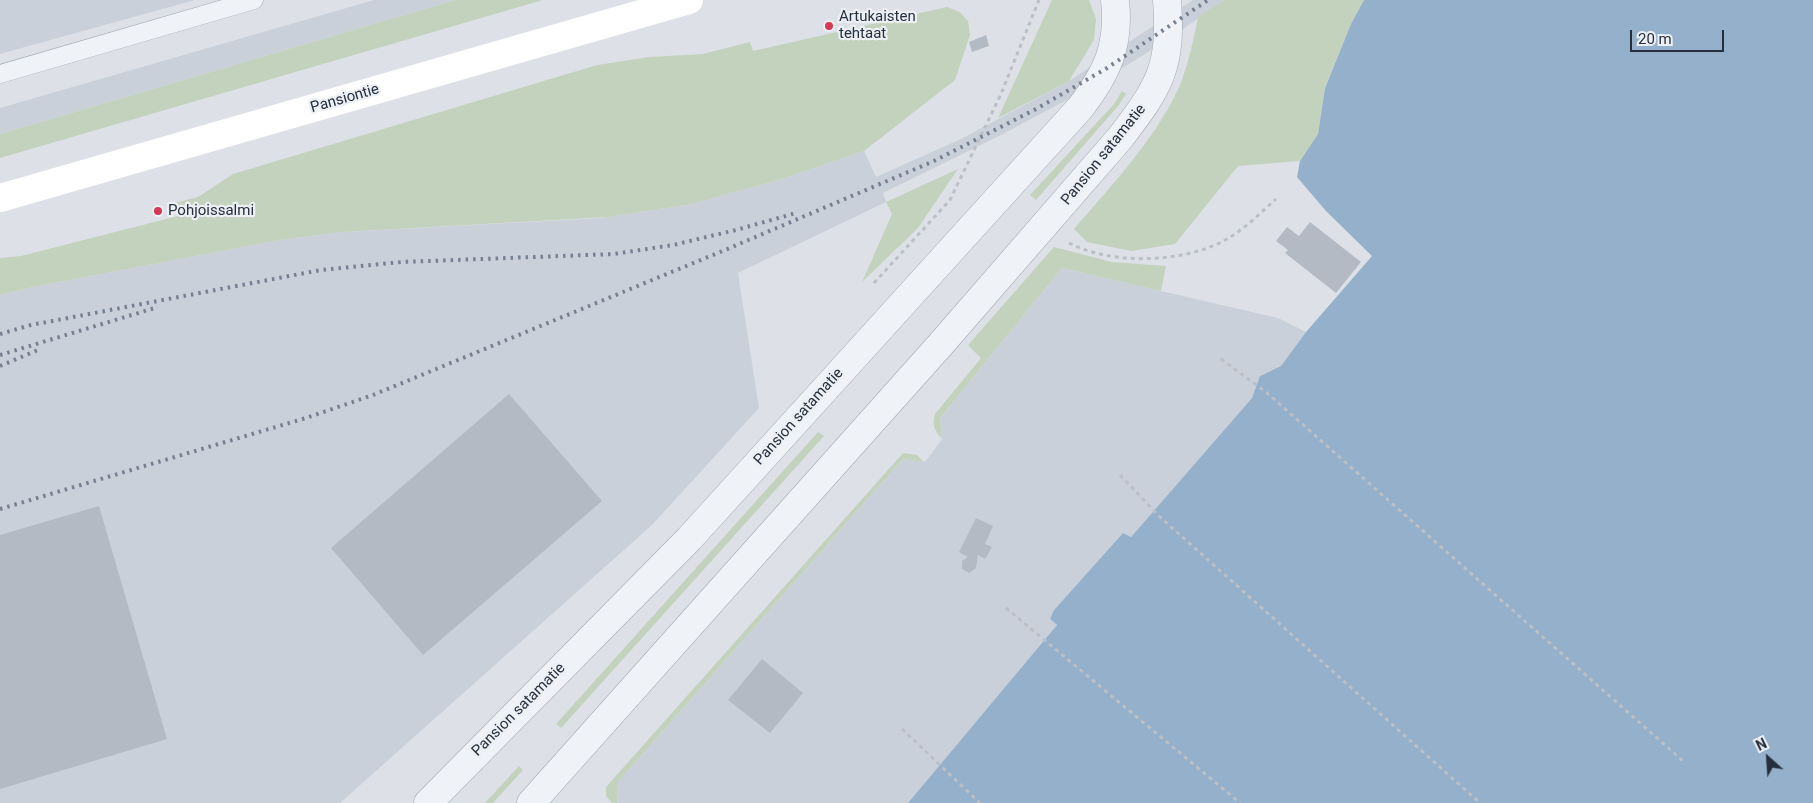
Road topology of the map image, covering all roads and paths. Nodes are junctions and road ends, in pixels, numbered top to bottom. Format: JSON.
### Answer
{"nodes":[{"id":1,"x":254,"y":0,"type":"edge"},
{"id":2,"x":689,"y":0,"type":"edge"},
{"id":3,"x":1039,"y":0,"type":"edge"},
{"id":4,"x":1115,"y":0,"type":"edge"},
{"id":5,"x":1167,"y":0,"type":"edge"},
{"id":6,"x":0,"y":74,"type":"edge"},
{"id":7,"x":0,"y":198,"type":"edge"},
{"id":8,"x":1276,"y":200,"type":"dead end"},
{"id":9,"x":1045,"y":226,"type":"junction"},
{"id":10,"x":874,"y":282,"type":"dead end"},
{"id":11,"x":1221,"y":359,"type":"dead end"},
{"id":12,"x":1120,"y":475,"type":"dead end"},
{"id":13,"x":1006,"y":608,"type":"dead end"},
{"id":14,"x":902,"y":729,"type":"dead end"},
{"id":15,"x":1683,"y":761,"type":"dead end"},
{"id":16,"x":428,"y":803,"type":"edge"},
{"id":17,"x":531,"y":803,"type":"edge"},
{"id":18,"x":980,"y":803,"type":"edge"},
{"id":19,"x":1240,"y":803,"type":"edge"},
{"id":20,"x":1480,"y":803,"type":"edge"}],
"edges":[{"from":1,"to":6,"type":"lane"},
{"from":2,"to":7,"type":"street","name":"Pansiontie"},
{"from":3,"to":10,"type":"path"},
{"from":4,"to":16,"type":"street","name":"Pansion satamatie"},
{"from":5,"to":9,"type":"street","name":"Pansion satamatie"},
{"from":8,"to":9,"type":"path"},
{"from":9,"to":17,"type":"street","name":"Pansion satamatie"},
{"from":11,"to":15,"type":"path"},
{"from":12,"to":20,"type":"path"},
{"from":13,"to":19,"type":"path"},
{"from":14,"to":18,"type":"path"}]}
